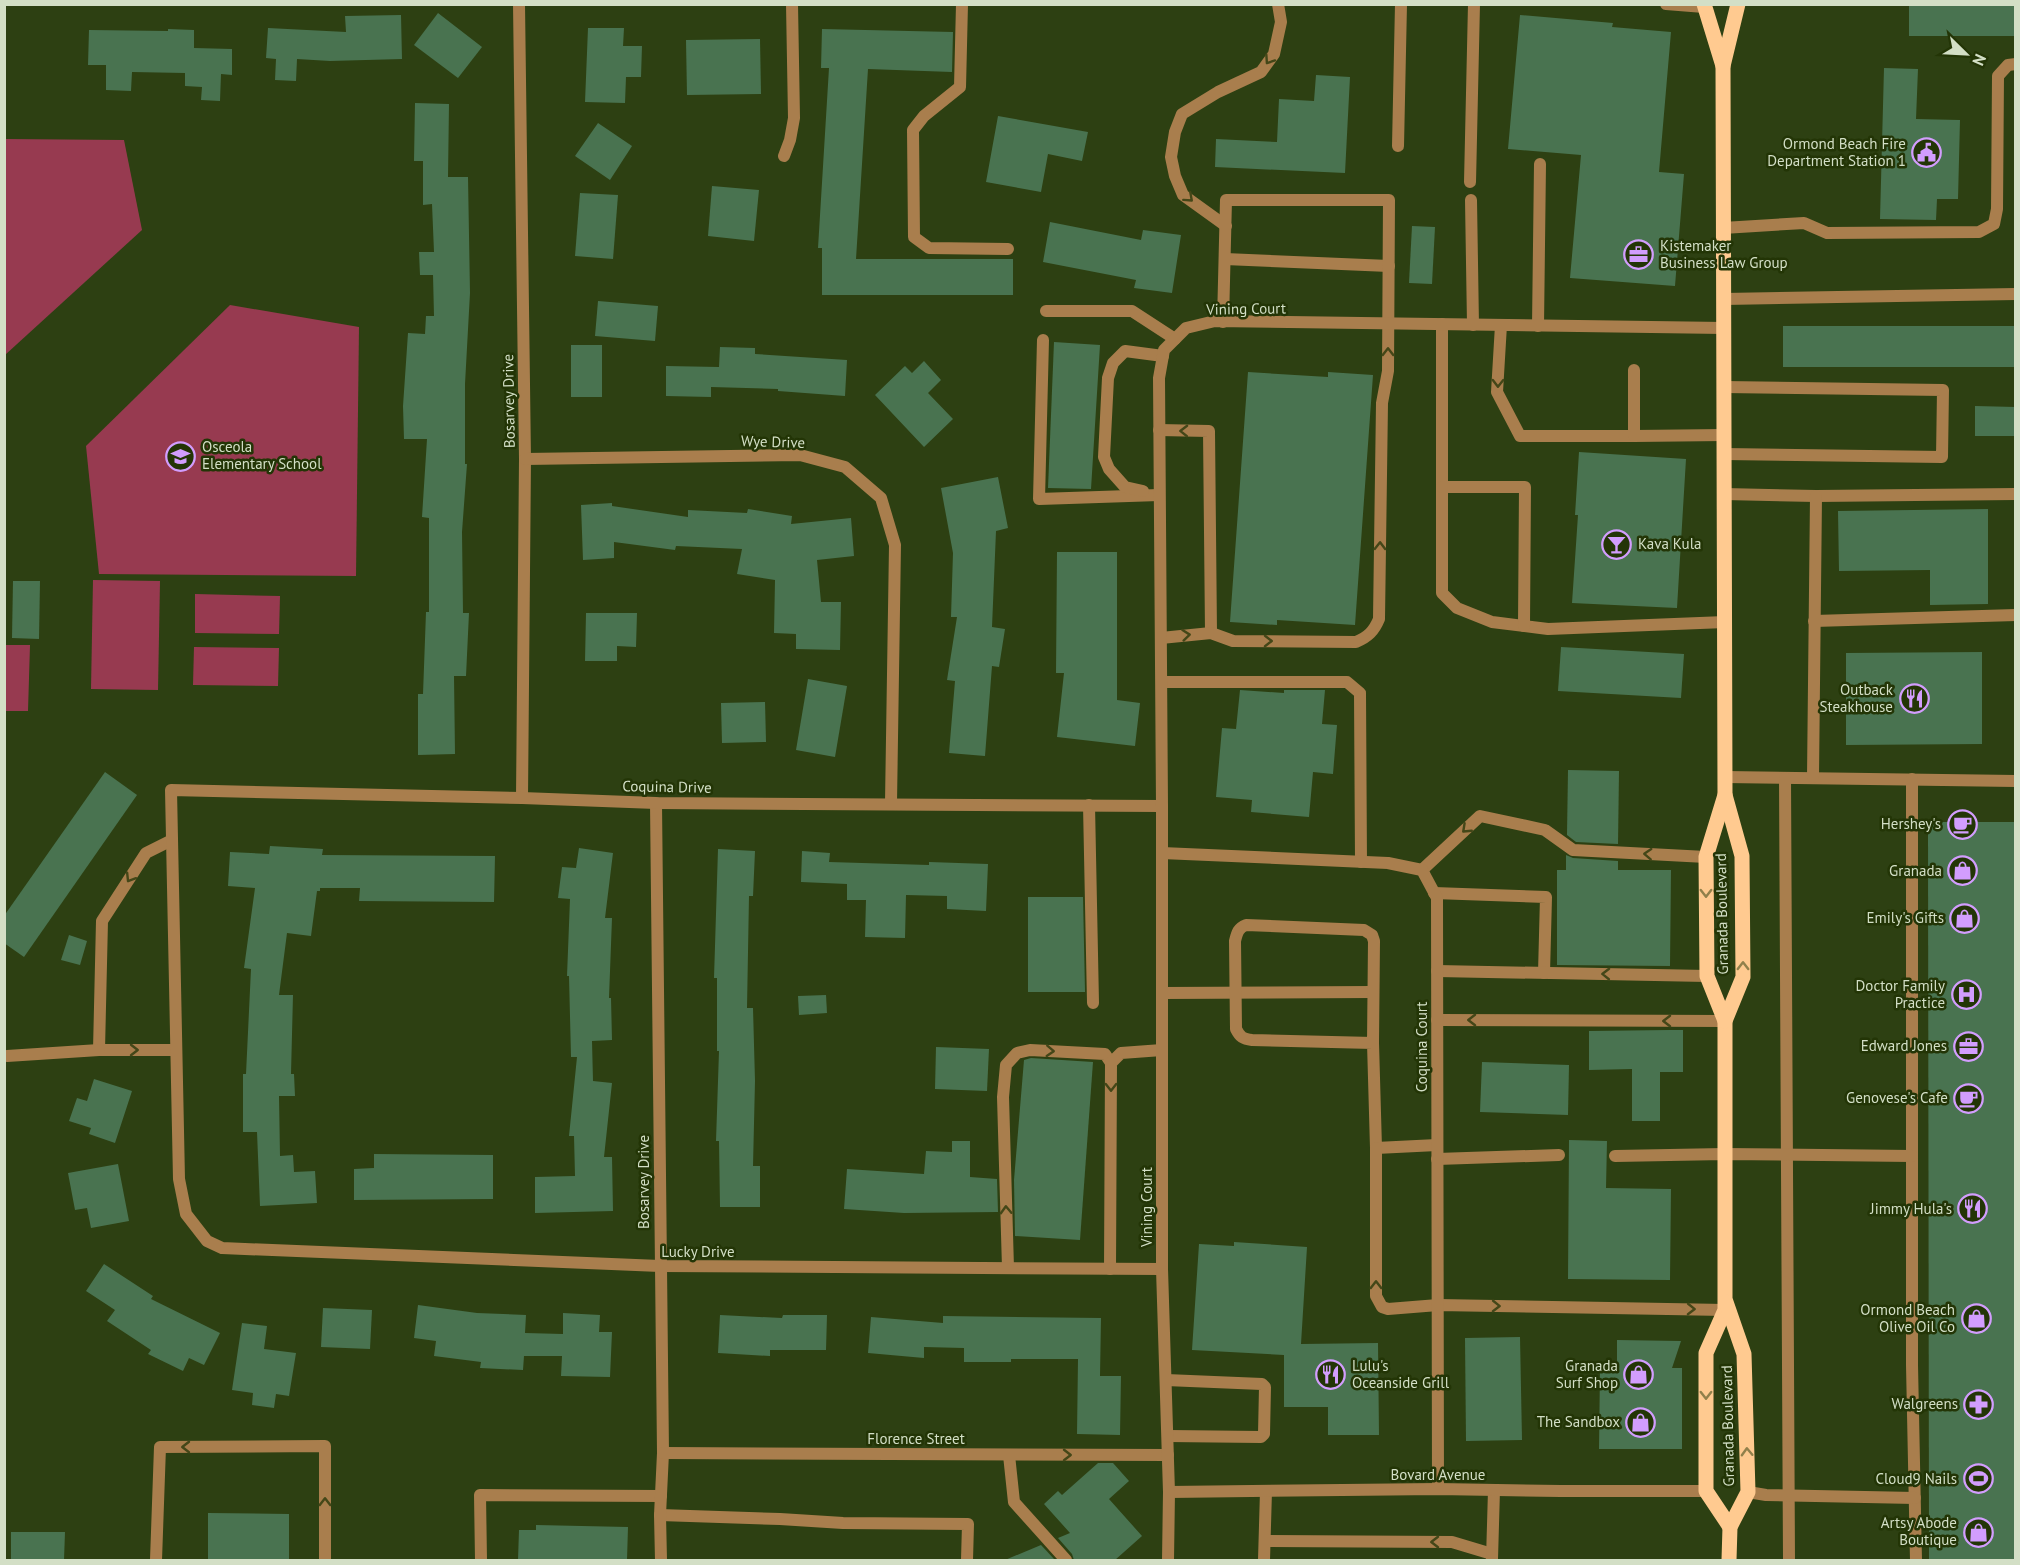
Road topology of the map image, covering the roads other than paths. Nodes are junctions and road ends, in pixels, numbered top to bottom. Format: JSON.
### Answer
{"nodes":[{"id":1,"x":519,"y":4,"type":"edge"},
{"id":2,"x":792,"y":4,"type":"edge"},
{"id":3,"x":962,"y":4,"type":"edge"},
{"id":4,"x":1278,"y":4,"type":"edge"},
{"id":5,"x":1401,"y":4,"type":"edge"},
{"id":6,"x":1474,"y":4,"type":"edge"},
{"id":7,"x":1666,"y":4,"type":"edge"},
{"id":8,"x":1738,"y":4,"type":"edge"},
{"id":9,"x":1704,"y":6,"type":"edge"},
{"id":10,"x":2016,"y":64,"type":"edge"},
{"id":11,"x":1722,"y":66,"type":"junction"},
{"id":12,"x":1398,"y":146,"type":"dead end"},
{"id":13,"x":784,"y":156,"type":"dead end"},
{"id":14,"x":1540,"y":164,"type":"dead end"},
{"id":15,"x":1470,"y":182,"type":"dead end"},
{"id":16,"x":1471,"y":200,"type":"dead end"},
{"id":17,"x":1226,"y":226,"type":"junction"},
{"id":18,"x":1723,"y":228,"type":"junction"},
{"id":19,"x":1008,"y":249,"type":"dead end"},
{"id":20,"x":1225,"y":259,"type":"junction"},
{"id":21,"x":1389,"y":266,"type":"junction"},
{"id":22,"x":2016,"y":294,"type":"edge"},
{"id":23,"x":1724,"y":299,"type":"junction"},
{"id":24,"x":1046,"y":311,"type":"dead end"},
{"id":25,"x":1223,"y":322,"type":"junction"},
{"id":26,"x":1389,"y":324,"type":"junction"},
{"id":27,"x":1442,"y":324,"type":"junction"},
{"id":28,"x":1473,"y":325,"type":"junction"},
{"id":29,"x":1501,"y":325,"type":"junction"},
{"id":30,"x":1538,"y":326,"type":"junction"},
{"id":31,"x":1724,"y":328,"type":"junction"},
{"id":32,"x":1174,"y":339,"type":"junction"},
{"id":33,"x":1043,"y":340,"type":"dead end"},
{"id":34,"x":1163,"y":356,"type":"junction"},
{"id":35,"x":1634,"y":370,"type":"dead end"},
{"id":36,"x":1724,"y":387,"type":"junction"},
{"id":37,"x":1160,"y":430,"type":"junction"},
{"id":38,"x":1724,"y":435,"type":"junction"},
{"id":39,"x":1635,"y":436,"type":"junction"},
{"id":40,"x":1724,"y":454,"type":"junction"},
{"id":41,"x":525,"y":459,"type":"junction"},
{"id":42,"x":1442,"y":487,"type":"junction"},
{"id":43,"x":1724,"y":494,"type":"junction"},
{"id":44,"x":2016,"y":494,"type":"edge"},
{"id":45,"x":1159,"y":495,"type":"junction"},
{"id":46,"x":1816,"y":496,"type":"junction"},
{"id":47,"x":2016,"y":615,"type":"edge"},
{"id":48,"x":1814,"y":621,"type":"junction"},
{"id":49,"x":1725,"y":622,"type":"junction"},
{"id":50,"x":1524,"y":626,"type":"junction"},
{"id":51,"x":1211,"y":633,"type":"junction"},
{"id":52,"x":1161,"y":638,"type":"junction"},
{"id":53,"x":1162,"y":682,"type":"junction"},
{"id":54,"x":1725,"y":777,"type":"junction"},
{"id":55,"x":1813,"y":777,"type":"junction"},
{"id":56,"x":1785,"y":778,"type":"junction"},
{"id":57,"x":1912,"y":779,"type":"junction"},
{"id":58,"x":2016,"y":781,"type":"edge"},
{"id":59,"x":171,"y":790,"type":"joint"},
{"id":60,"x":1725,"y":795,"type":"junction"},
{"id":61,"x":522,"y":798,"type":"junction"},
{"id":62,"x":656,"y":803,"type":"junction"},
{"id":63,"x":891,"y":803,"type":"junction"},
{"id":64,"x":1089,"y":805,"type":"junction"},
{"id":65,"x":1162,"y":806,"type":"junction"},
{"id":66,"x":171,"y":840,"type":"junction"},
{"id":67,"x":1162,"y":853,"type":"junction"},
{"id":68,"x":1706,"y":857,"type":"junction"},
{"id":69,"x":1361,"y":861,"type":"junction"},
{"id":70,"x":1422,"y":870,"type":"junction"},
{"id":71,"x":1434,"y":893,"type":"junction"},
{"id":72,"x":1437,"y":971,"type":"junction"},
{"id":73,"x":1544,"y":973,"type":"junction"},
{"id":74,"x":1707,"y":976,"type":"junction"},
{"id":75,"x":1235,"y":992,"type":"junction"},
{"id":76,"x":1373,"y":992,"type":"junction"},
{"id":77,"x":1162,"y":993,"type":"junction"},
{"id":78,"x":1093,"y":1003,"type":"dead end"},
{"id":79,"x":1437,"y":1020,"type":"junction"},
{"id":80,"x":1725,"y":1021,"type":"junction"},
{"id":81,"x":1373,"y":1043,"type":"junction"},
{"id":82,"x":99,"y":1050,"type":"junction"},
{"id":83,"x":176,"y":1050,"type":"junction"},
{"id":84,"x":1162,"y":1050,"type":"junction"},
{"id":85,"x":7,"y":1056,"type":"dead end"},
{"id":86,"x":1111,"y":1063,"type":"junction"},
{"id":87,"x":1437,"y":1145,"type":"junction"},
{"id":88,"x":1376,"y":1148,"type":"junction"},
{"id":89,"x":1724,"y":1154,"type":"junction"},
{"id":90,"x":1559,"y":1155,"type":"dead end"},
{"id":91,"x":1786,"y":1155,"type":"junction"},
{"id":92,"x":1615,"y":1156,"type":"dead end"},
{"id":93,"x":1912,"y":1156,"type":"junction"},
{"id":94,"x":1437,"y":1159,"type":"junction"},
{"id":95,"x":660,"y":1266,"type":"junction"},
{"id":96,"x":1008,"y":1268,"type":"junction"},
{"id":97,"x":1110,"y":1269,"type":"junction"},
{"id":98,"x":1162,"y":1269,"type":"junction"},
{"id":99,"x":1725,"y":1304,"type":"junction"},
{"id":100,"x":1438,"y":1305,"type":"junction"},
{"id":101,"x":1166,"y":1380,"type":"junction"},
{"id":102,"x":1168,"y":1436,"type":"junction"},
{"id":103,"x":663,"y":1453,"type":"junction"},
{"id":104,"x":1009,"y":1455,"type":"junction"},
{"id":105,"x":1168,"y":1455,"type":"junction"},
{"id":106,"x":1438,"y":1489,"type":"junction"},
{"id":107,"x":1494,"y":1490,"type":"junction"},
{"id":108,"x":1266,"y":1491,"type":"junction"},
{"id":109,"x":1706,"y":1491,"type":"junction"},
{"id":110,"x":1169,"y":1492,"type":"junction"},
{"id":111,"x":1748,"y":1492,"type":"junction"},
{"id":112,"x":661,"y":1496,"type":"junction"},
{"id":113,"x":1790,"y":1496,"type":"junction"},
{"id":114,"x":1915,"y":1498,"type":"junction"},
{"id":115,"x":660,"y":1515,"type":"junction"},
{"id":116,"x":1730,"y":1527,"type":"junction"},
{"id":117,"x":1265,"y":1541,"type":"junction"},
{"id":118,"x":1492,"y":1557,"type":"edge"},
{"id":119,"x":156,"y":1560,"type":"edge"},
{"id":120,"x":325,"y":1560,"type":"edge"},
{"id":121,"x":481,"y":1560,"type":"edge"},
{"id":122,"x":661,"y":1560,"type":"edge"},
{"id":123,"x":967,"y":1560,"type":"edge"},
{"id":124,"x":1066,"y":1560,"type":"edge"},
{"id":125,"x":1168,"y":1560,"type":"edge"},
{"id":126,"x":1264,"y":1560,"type":"edge"},
{"id":127,"x":1729,"y":1560,"type":"edge"},
{"id":128,"x":1789,"y":1560,"type":"edge"},
{"id":129,"x":1916,"y":1560,"type":"edge"}],
"edges":[{"from":1,"to":41,"type":"street","name":"Bosarvey Drive"},
{"from":2,"to":13,"type":"street"},
{"from":3,"to":19,"type":"street"},
{"from":4,"to":17,"type":"street","one_way":true},
{"from":5,"to":12,"type":"street"},
{"from":6,"to":15,"type":"street"},
{"from":7,"to":9,"type":"street"},
{"from":8,"to":11,"type":"main road"},
{"from":9,"to":11,"type":"main road"},
{"from":10,"to":18,"type":"street"},
{"from":11,"to":18,"type":"main road"},
{"from":14,"to":30,"type":"street"},
{"from":16,"to":28,"type":"street"},
{"from":17,"to":20,"type":"street"},
{"from":17,"to":21,"type":"street"},
{"from":18,"to":23,"type":"main road"},
{"from":20,"to":21,"type":"street"},
{"from":20,"to":25,"type":"street"},
{"from":21,"to":26,"type":"street"},
{"from":22,"to":23,"type":"street"},
{"from":23,"to":31,"type":"main road"},
{"from":24,"to":32,"type":"street"},
{"from":25,"to":26,"type":"street","name":"Vining Court"},
{"from":25,"to":32,"type":"street","name":"Vining Court"},
{"from":26,"to":27,"type":"street","name":"Vining Court"},
{"from":51,"to":26,"type":"street","one_way":true},
{"from":27,"to":28,"type":"street","name":"Vining Court"},
{"from":27,"to":42,"type":"street"},
{"from":28,"to":29,"type":"street","name":"Vining Court"},
{"from":29,"to":30,"type":"street","name":"Vining Court"},
{"from":29,"to":39,"type":"street","one_way":true},
{"from":30,"to":31,"type":"street","name":"Vining Court"},
{"from":31,"to":36,"type":"main road"},
{"from":32,"to":34,"type":"street","name":"Vining Court"},
{"from":33,"to":45,"type":"street"},
{"from":34,"to":37,"type":"street","name":"Vining Court"},
{"from":34,"to":45,"type":"street"},
{"from":35,"to":39,"type":"street"},
{"from":36,"to":38,"type":"main road"},
{"from":36,"to":40,"type":"street"},
{"from":37,"to":45,"type":"street","name":"Vining Court"},
{"from":51,"to":37,"type":"street","one_way":true},
{"from":38,"to":39,"type":"street"},
{"from":38,"to":40,"type":"main road"},
{"from":40,"to":43,"type":"main road"},
{"from":41,"to":61,"type":"street","name":"Bosarvey Drive"},
{"from":41,"to":63,"type":"street","name":"Wye Drive"},
{"from":42,"to":50,"type":"street"},
{"from":42,"to":50,"type":"street"},
{"from":43,"to":46,"type":"street"},
{"from":43,"to":49,"type":"main road"},
{"from":44,"to":46,"type":"street"},
{"from":45,"to":52,"type":"street","name":"Vining Court"},
{"from":46,"to":48,"type":"street"},
{"from":47,"to":48,"type":"street"},
{"from":48,"to":55,"type":"street"},
{"from":49,"to":50,"type":"street"},
{"from":49,"to":54,"type":"main road"},
{"from":52,"to":51,"type":"street","one_way":true},
{"from":52,"to":53,"type":"street","name":"Vining Court"},
{"from":53,"to":65,"type":"street","name":"Vining Court"},
{"from":53,"to":69,"type":"street"},
{"from":54,"to":56,"type":"street"},
{"from":54,"to":60,"type":"main road"},
{"from":55,"to":56,"type":"street"},
{"from":55,"to":57,"type":"street"},
{"from":56,"to":91,"type":"street"},
{"from":57,"to":58,"type":"street"},
{"from":57,"to":93,"type":"street"},
{"from":59,"to":61,"type":"street","name":"Coquina Drive"},
{"from":59,"to":66,"type":"street","name":"Lucky Drive"},
{"from":60,"to":68,"type":"main road","name":"Granada Boulevard"},
{"from":80,"to":60,"type":"main road","name":"Granada Boulevard","one_way":true},
{"from":61,"to":62,"type":"street","name":"Coquina Drive"},
{"from":62,"to":63,"type":"street","name":"Coquina Drive"},
{"from":62,"to":95,"type":"street","name":"Bosarvey Drive"},
{"from":63,"to":64,"type":"street","name":"Coquina Drive"},
{"from":64,"to":65,"type":"street","name":"Coquina Drive"},
{"from":64,"to":78,"type":"street"},
{"from":65,"to":67,"type":"street","name":"Vining Court"},
{"from":66,"to":82,"type":"street","one_way":true},
{"from":66,"to":83,"type":"street","name":"Lucky Drive"},
{"from":67,"to":69,"type":"street"},
{"from":67,"to":77,"type":"street","name":"Vining Court"},
{"from":68,"to":70,"type":"street","one_way":true},
{"from":68,"to":74,"type":"main road","name":"Granada Boulevard","one_way":true},
{"from":69,"to":70,"type":"street"},
{"from":70,"to":71,"type":"street","name":"Coquina Court"},
{"from":71,"to":72,"type":"street","name":"Coquina Court"},
{"from":71,"to":73,"type":"street"},
{"from":72,"to":73,"type":"street"},
{"from":72,"to":79,"type":"street","name":"Coquina Court"},
{"from":74,"to":73,"type":"street","one_way":true},
{"from":74,"to":80,"type":"main road","name":"Granada Boulevard"},
{"from":75,"to":76,"type":"street"},
{"from":75,"to":76,"type":"street"},
{"from":75,"to":77,"type":"street"},
{"from":75,"to":81,"type":"street"},
{"from":76,"to":81,"type":"street"},
{"from":77,"to":84,"type":"street","name":"Vining Court"},
{"from":80,"to":79,"type":"street","one_way":true},
{"from":79,"to":87,"type":"street","name":"Coquina Court"},
{"from":80,"to":89,"type":"main road"},
{"from":81,"to":88,"type":"street"},
{"from":82,"to":83,"type":"street","one_way":true},
{"from":82,"to":85,"type":"street"},
{"from":83,"to":95,"type":"street","name":"Lucky Drive"},
{"from":84,"to":86,"type":"street"},
{"from":84,"to":98,"type":"street","name":"Vining Court"},
{"from":96,"to":86,"type":"street","one_way":true},
{"from":86,"to":97,"type":"street","one_way":true},
{"from":87,"to":88,"type":"street"},
{"from":87,"to":94,"type":"street","name":"Coquina Court"},
{"from":100,"to":88,"type":"street","one_way":true},
{"from":89,"to":91,"type":"street"},
{"from":89,"to":92,"type":"street"},
{"from":89,"to":99,"type":"main road"},
{"from":90,"to":94,"type":"street"},
{"from":91,"to":93,"type":"street"},
{"from":91,"to":113,"type":"street"},
{"from":93,"to":114,"type":"street"},
{"from":94,"to":100,"type":"street","name":"Coquina Court"},
{"from":95,"to":96,"type":"street","name":"Lucky Drive"},
{"from":95,"to":103,"type":"street","name":"Bosarvey Drive"},
{"from":96,"to":97,"type":"street","name":"Lucky Drive"},
{"from":97,"to":98,"type":"street","name":"Lucky Drive"},
{"from":98,"to":101,"type":"street","name":"Vining Court"},
{"from":100,"to":99,"type":"street","one_way":true},
{"from":99,"to":109,"type":"main road","name":"Granada Boulevard","one_way":true},
{"from":111,"to":99,"type":"main road","name":"Granada Boulevard","one_way":true},
{"from":100,"to":106,"type":"street","name":"Coquina Court"},
{"from":101,"to":102,"type":"street","name":"Vining Court"},
{"from":101,"to":102,"type":"street"},
{"from":102,"to":105,"type":"street","name":"Vining Court"},
{"from":103,"to":104,"type":"street","name":"Florence Street"},
{"from":103,"to":112,"type":"street","name":"Bosarvey Drive"},
{"from":104,"to":105,"type":"street","name":"Florence Street","one_way":true},
{"from":104,"to":124,"type":"street"},
{"from":105,"to":110,"type":"street","name":"Vining Court"},
{"from":106,"to":107,"type":"street","name":"Bovard Avenue"},
{"from":106,"to":108,"type":"street","name":"Bovard Avenue"},
{"from":107,"to":109,"type":"street","name":"Bovard Avenue"},
{"from":107,"to":118,"type":"street"},
{"from":108,"to":110,"type":"street","name":"Bovard Avenue"},
{"from":108,"to":117,"type":"street"},
{"from":109,"to":116,"type":"main road","name":"Granada Boulevard"},
{"from":110,"to":125,"type":"street","name":"Vining Court"},
{"from":111,"to":113,"type":"street"},
{"from":111,"to":116,"type":"main road","name":"Granada Boulevard"},
{"from":112,"to":115,"type":"street","name":"Bosarvey Drive"},
{"from":112,"to":121,"type":"street"},
{"from":113,"to":114,"type":"street"},
{"from":113,"to":128,"type":"street"},
{"from":114,"to":129,"type":"street"},
{"from":115,"to":122,"type":"street","name":"Bosarvey Drive"},
{"from":115,"to":123,"type":"street"},
{"from":116,"to":127,"type":"main road"},
{"from":118,"to":117,"type":"street","one_way":true},
{"from":117,"to":126,"type":"street"},
{"from":120,"to":119,"type":"street","one_way":true}]}
